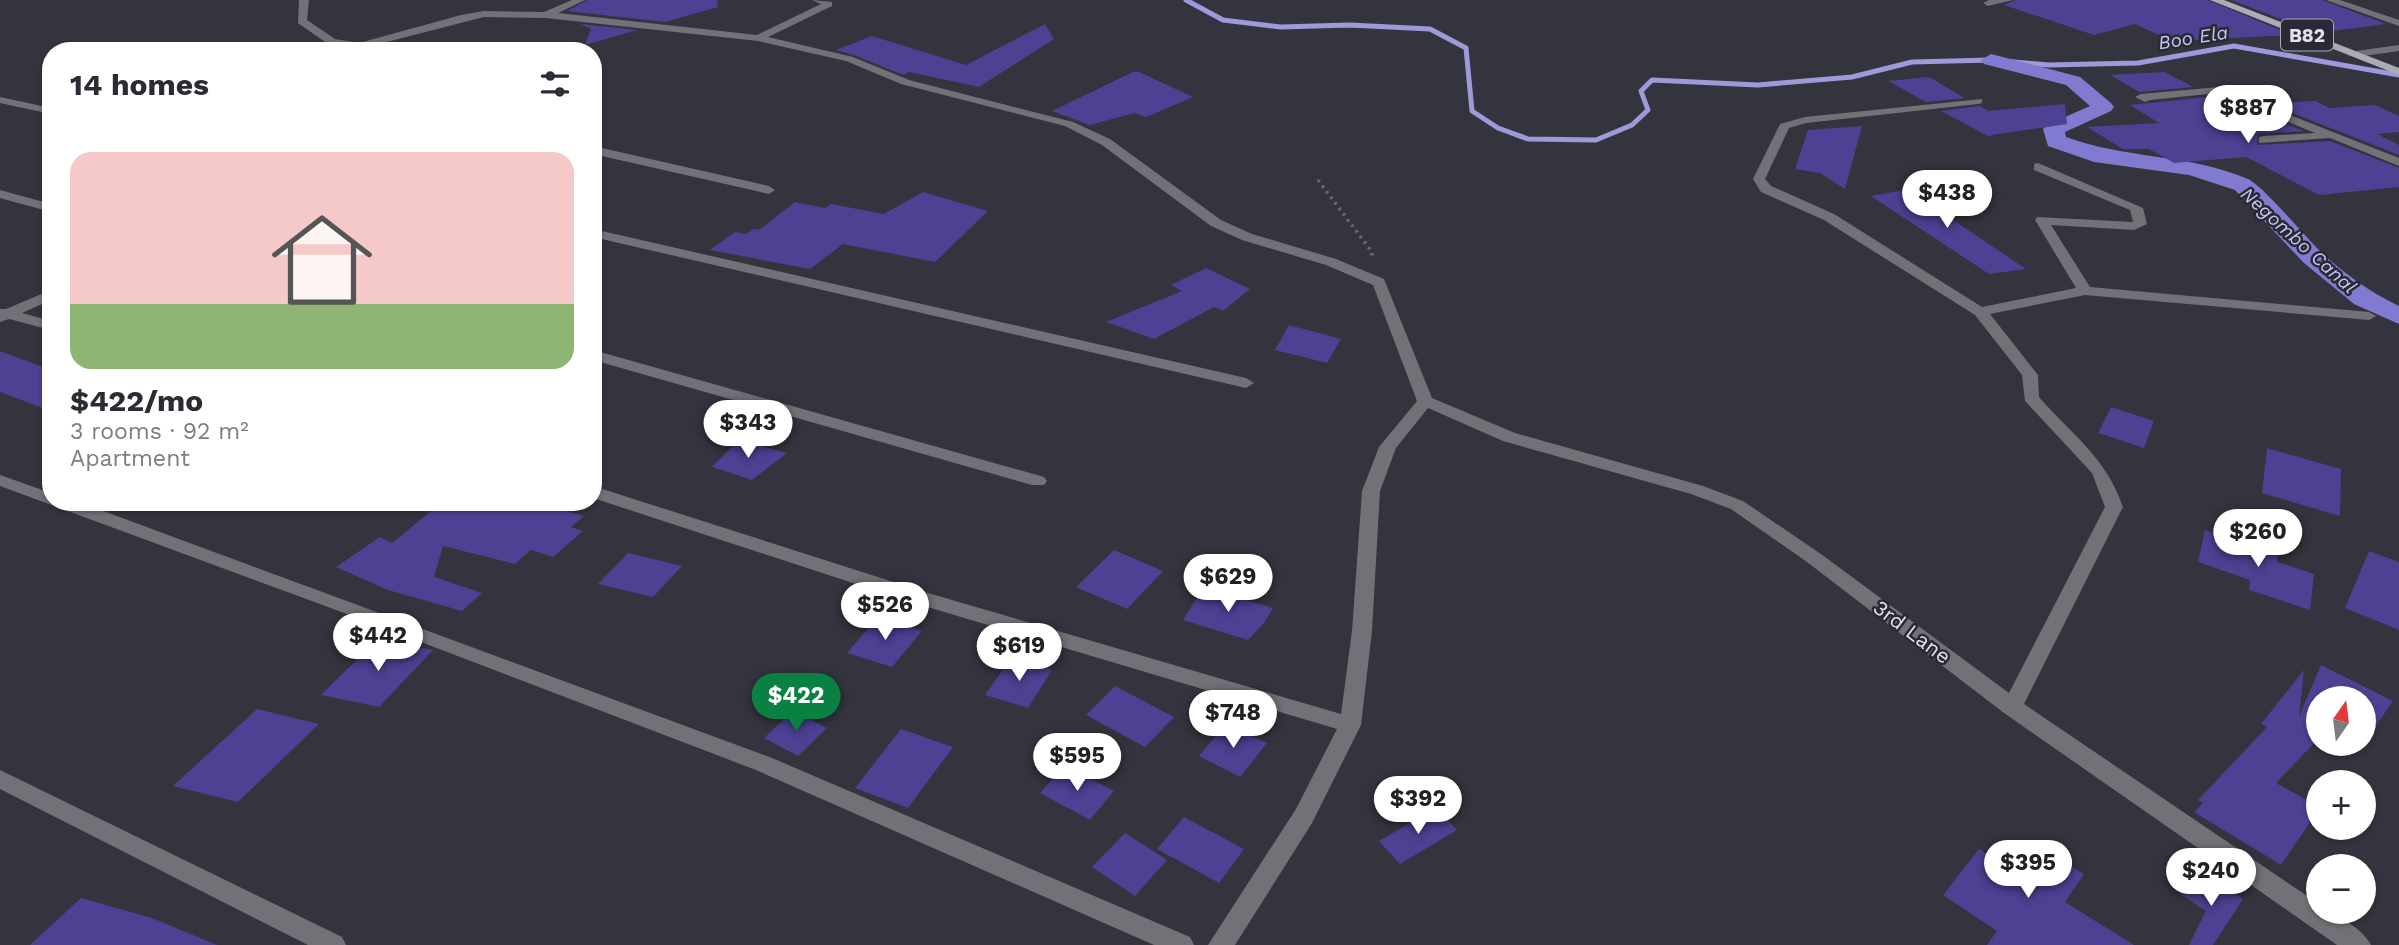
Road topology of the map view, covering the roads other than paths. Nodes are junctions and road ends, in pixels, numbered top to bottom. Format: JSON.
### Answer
{"nodes":[{"id":1,"x":304,"y":0,"type":"edge"},
{"id":2,"x":580,"y":0,"type":"edge"},
{"id":3,"x":817,"y":0,"type":"edge"},
{"id":4,"x":2008,"y":0,"type":"edge"},
{"id":5,"x":2215,"y":0,"type":"edge"},
{"id":6,"x":2331,"y":0,"type":"edge"},
{"id":7,"x":1988,"y":4,"type":"dead end"},
{"id":8,"x":546,"y":15,"type":"junction"},
{"id":9,"x":2399,"y":23,"type":"edge"},
{"id":10,"x":758,"y":38,"type":"junction"},
{"id":11,"x":332,"y":42,"type":"edge"},
{"id":12,"x":379,"y":42,"type":"edge"},
{"id":13,"x":2399,"y":48,"type":"edge"},
{"id":14,"x":2356,"y":54,"type":"junction"},
{"id":15,"x":2399,"y":72,"type":"edge"},
{"id":16,"x":2145,"y":99,"type":"dead end"},
{"id":17,"x":0,"y":100,"type":"edge"},
{"id":18,"x":1978,"y":101,"type":"dead end"},
{"id":19,"x":42,"y":109,"type":"edge"},
{"id":20,"x":2333,"y":134,"type":"junction"},
{"id":21,"x":2263,"y":140,"type":"dead end"},
{"id":22,"x":602,"y":152,"type":"edge"},
{"id":23,"x":2399,"y":162,"type":"edge"},
{"id":24,"x":2039,"y":167,"type":"dead end"},
{"id":25,"x":769,"y":190,"type":"dead end"},
{"id":26,"x":0,"y":194,"type":"edge"},
{"id":27,"x":42,"y":206,"type":"edge"},
{"id":28,"x":602,"y":235,"type":"edge"},
{"id":29,"x":2085,"y":291,"type":"junction"},
{"id":30,"x":42,"y":298,"type":"edge"},
{"id":31,"x":1980,"y":312,"type":"junction"},
{"id":32,"x":3,"y":315,"type":"edge"},
{"id":33,"x":2369,"y":316,"type":"dead end"},
{"id":34,"x":42,"y":324,"type":"edge"},
{"id":35,"x":602,"y":358,"type":"edge"},
{"id":36,"x":1246,"y":383,"type":"dead end"},
{"id":37,"x":1425,"y":401,"type":"junction"},
{"id":38,"x":0,"y":480,"type":"edge"},
{"id":39,"x":1038,"y":481,"type":"dead end"},
{"id":40,"x":602,"y":495,"type":"edge"},
{"id":41,"x":42,"y":496,"type":"edge"},
{"id":42,"x":86,"y":511,"type":"edge"},
{"id":43,"x":2012,"y":707,"type":"junction"},
{"id":44,"x":1350,"y":725,"type":"junction"},
{"id":45,"x":0,"y":779,"type":"edge"},
{"id":46,"x":333,"y":945,"type":"edge"},
{"id":47,"x":1181,"y":945,"type":"edge"},
{"id":48,"x":1221,"y":945,"type":"edge"},
{"id":49,"x":2358,"y":945,"type":"edge"}],
"edges":[{"from":1,"to":11,"type":"street"},
{"from":2,"to":8,"type":"street"},
{"from":3,"to":10,"type":"street"},
{"from":4,"to":7,"type":"street"},
{"from":5,"to":14,"type":"main road","number":"B82"},
{"from":6,"to":9,"type":"street"},
{"from":8,"to":10,"type":"street"},
{"from":8,"to":12,"type":"street"},
{"from":10,"to":37,"type":"street"},
{"from":13,"to":14,"type":"street"},
{"from":14,"to":15,"type":"main road","number":"B82"},
{"from":16,"to":20,"type":"street"},
{"from":17,"to":19,"type":"street"},
{"from":18,"to":31,"type":"street"},
{"from":20,"to":21,"type":"street"},
{"from":20,"to":23,"type":"street"},
{"from":22,"to":25,"type":"street"},
{"from":24,"to":29,"type":"street"},
{"from":26,"to":27,"type":"street"},
{"from":28,"to":36,"type":"street"},
{"from":29,"to":31,"type":"street"},
{"from":29,"to":33,"type":"street"},
{"from":30,"to":32,"type":"street"},
{"from":31,"to":43,"type":"street"},
{"from":32,"to":34,"type":"street"},
{"from":35,"to":39,"type":"street"},
{"from":37,"to":43,"type":"street","name":"3rd Lane"},
{"from":37,"to":44,"type":"street"},
{"from":38,"to":41,"type":"street"},
{"from":40,"to":44,"type":"street"},
{"from":42,"to":47,"type":"street"},
{"from":43,"to":49,"type":"street","name":"3rd Lane"},
{"from":44,"to":48,"type":"street"},
{"from":45,"to":46,"type":"street"}]}
